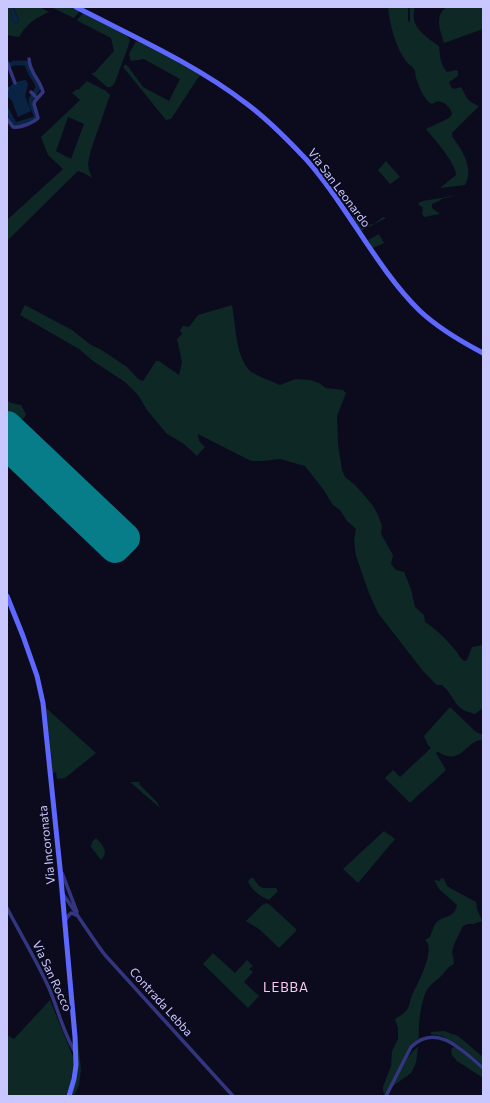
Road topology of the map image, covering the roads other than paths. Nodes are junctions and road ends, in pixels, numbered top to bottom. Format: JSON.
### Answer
{"nodes":[{"id":1,"x":76,"y":7,"type":"edge"},
{"id":2,"x":30,"y":59,"type":"dead end"},
{"id":3,"x":7,"y":62,"type":"edge"},
{"id":4,"x":15,"y":83,"type":"dead end"},
{"id":5,"x":31,"y":92,"type":"dead end"},
{"id":6,"x":35,"y":96,"type":"dead end"},
{"id":7,"x":7,"y":119,"type":"edge"},
{"id":8,"x":483,"y":353,"type":"edge"},
{"id":9,"x":7,"y":596,"type":"edge"},
{"id":10,"x":60,"y":868,"type":"junction"},
{"id":11,"x":62,"y":893,"type":"junction"},
{"id":12,"x":73,"y":901,"type":"junction"},
{"id":13,"x":7,"y":908,"type":"edge"},
{"id":14,"x":79,"y":917,"type":"junction"},
{"id":15,"x":65,"y":922,"type":"junction"},
{"id":16,"x":76,"y":1052,"type":"junction"},
{"id":17,"x":483,"y":1068,"type":"edge"},
{"id":18,"x":229,"y":1094,"type":"edge"},
{"id":19,"x":69,"y":1096,"type":"edge"},
{"id":20,"x":234,"y":1096,"type":"edge"},
{"id":21,"x":386,"y":1096,"type":"edge"}],
"edges":[{"from":1,"to":8,"type":"street","name":"Via San Leonardo"},
{"from":2,"to":7,"type":"street"},
{"from":3,"to":4,"type":"street"},
{"from":5,"to":6,"type":"street"},
{"from":9,"to":10,"type":"street","name":"Via Incoronata"},
{"from":10,"to":11,"type":"street","name":"Via Incoronata"},
{"from":10,"to":12,"type":"street"},
{"from":11,"to":12,"type":"street"},
{"from":11,"to":14,"type":"street"},
{"from":11,"to":15,"type":"street","name":"Via Incoronata"},
{"from":12,"to":14,"type":"street"},
{"from":13,"to":16,"type":"street","name":"Via San Rocco"},
{"from":14,"to":15,"type":"street"},
{"from":14,"to":18,"type":"street","name":"Contrada Lebba"},
{"from":15,"to":16,"type":"street","name":"Via Incoronata"},
{"from":16,"to":19,"type":"street","name":"Via Incoronata"},
{"from":17,"to":21,"type":"street"},
{"from":18,"to":20,"type":"street","name":"Contrada Lebba"}]}
